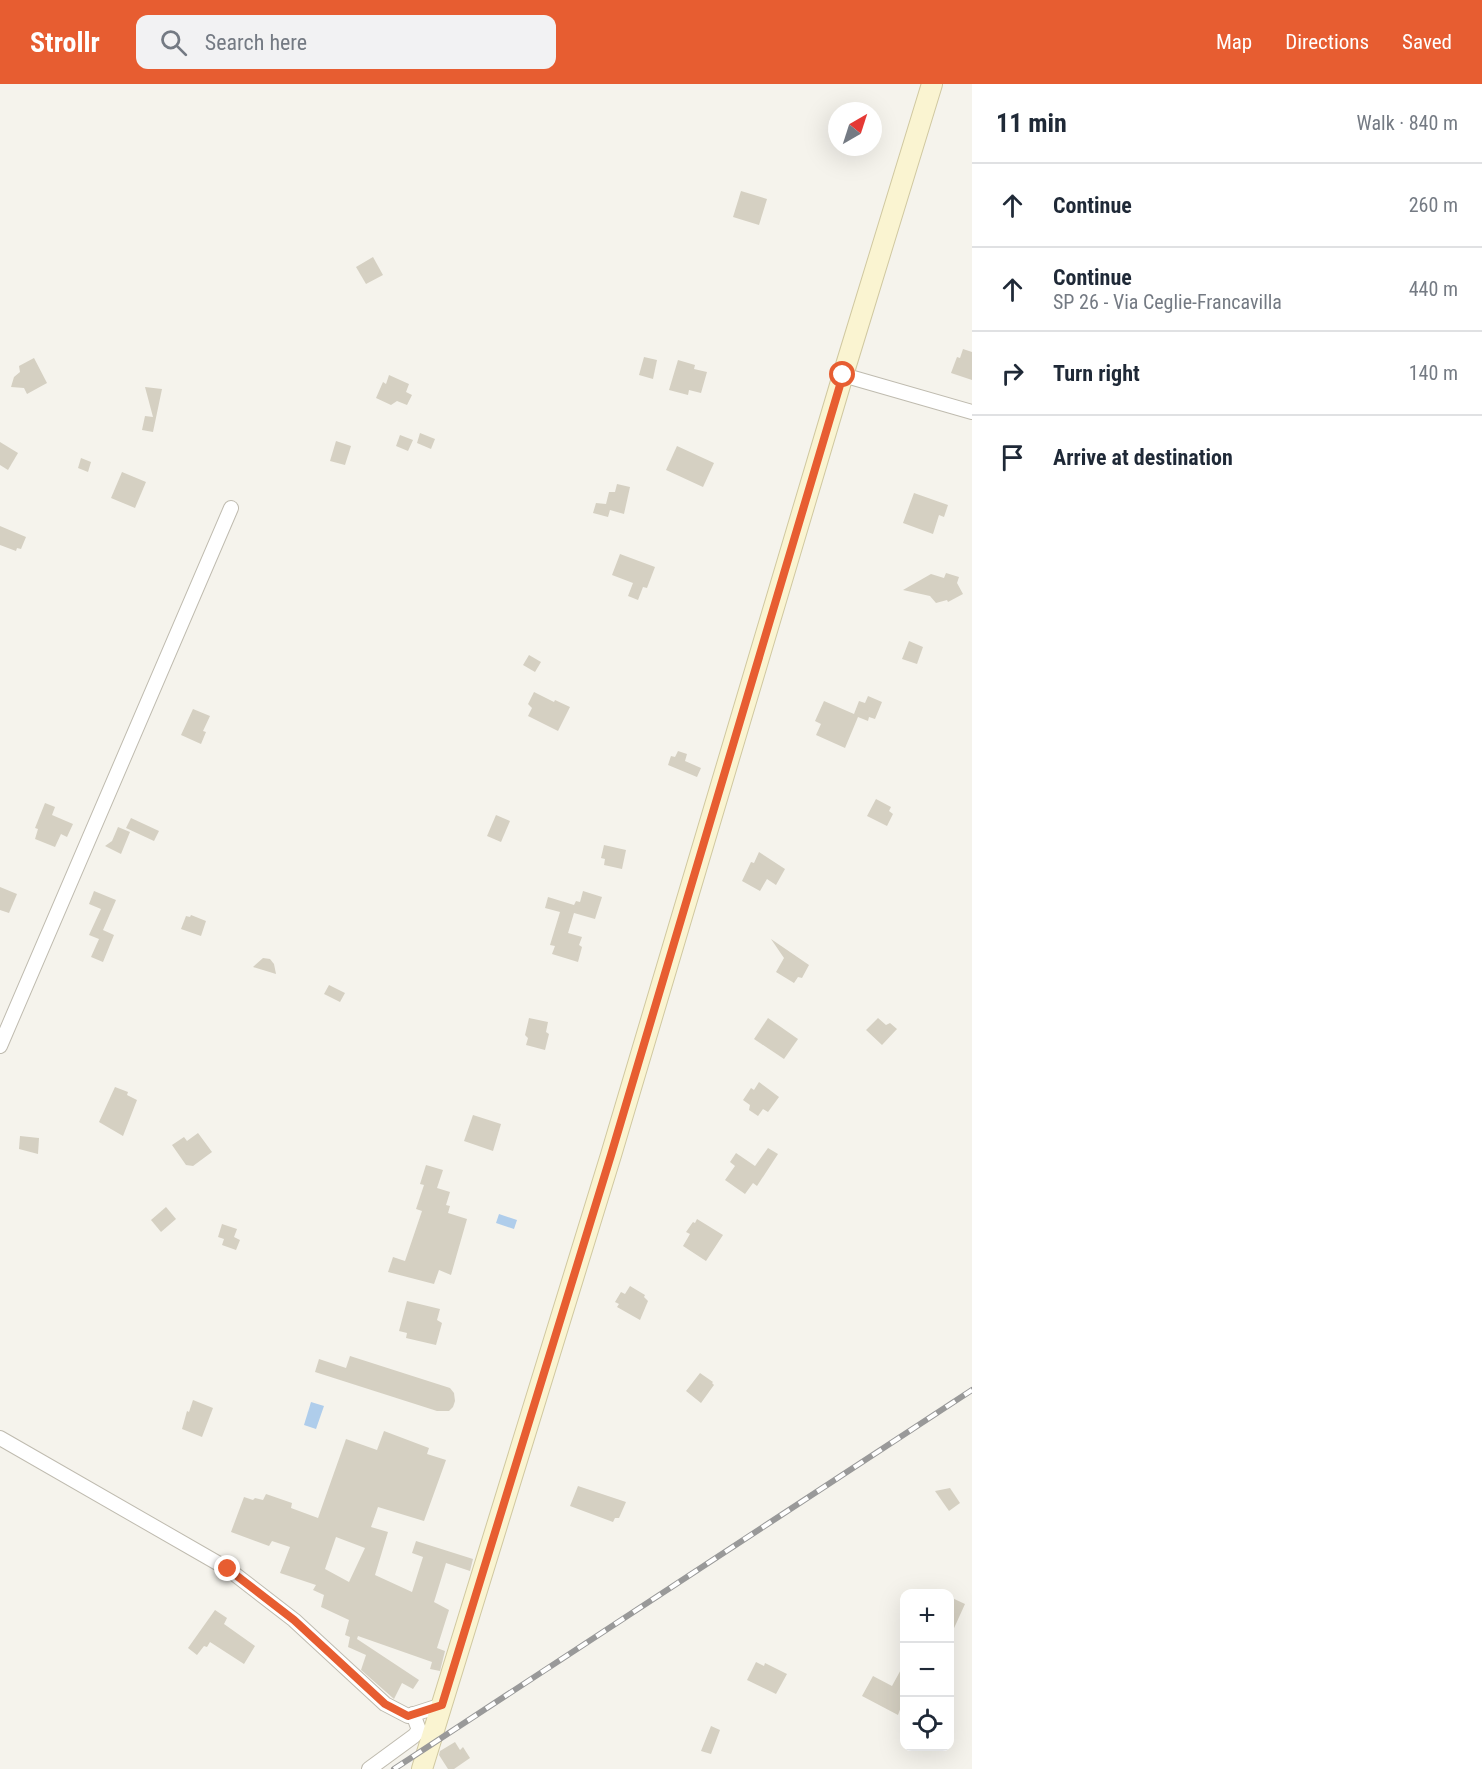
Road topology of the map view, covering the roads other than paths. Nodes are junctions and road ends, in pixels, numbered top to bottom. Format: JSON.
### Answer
{"nodes":[{"id":1,"x":932,"y":84,"type":"edge"},
{"id":2,"x":843,"y":375,"type":"junction"},
{"id":3,"x":972,"y":412,"type":"edge"},
{"id":4,"x":231,"y":508,"type":"dead end"},
{"id":5,"x":0,"y":1046,"type":"edge"},
{"id":6,"x":0,"y":1438,"type":"edge"},
{"id":7,"x":442,"y":1705,"type":"junction"},
{"id":8,"x":413,"y":1714,"type":"junction"},
{"id":9,"x":369,"y":1769,"type":"edge"},
{"id":10,"x":422,"y":1769,"type":"edge"}],
"edges":[{"from":1,"to":2,"type":"main road"},
{"from":2,"to":3,"type":"street"},
{"from":2,"to":7,"type":"main road"},
{"from":4,"to":5,"type":"street"},
{"from":6,"to":8,"type":"street"},
{"from":7,"to":8,"type":"street"},
{"from":7,"to":10,"type":"main road"},
{"from":8,"to":9,"type":"street"}]}
